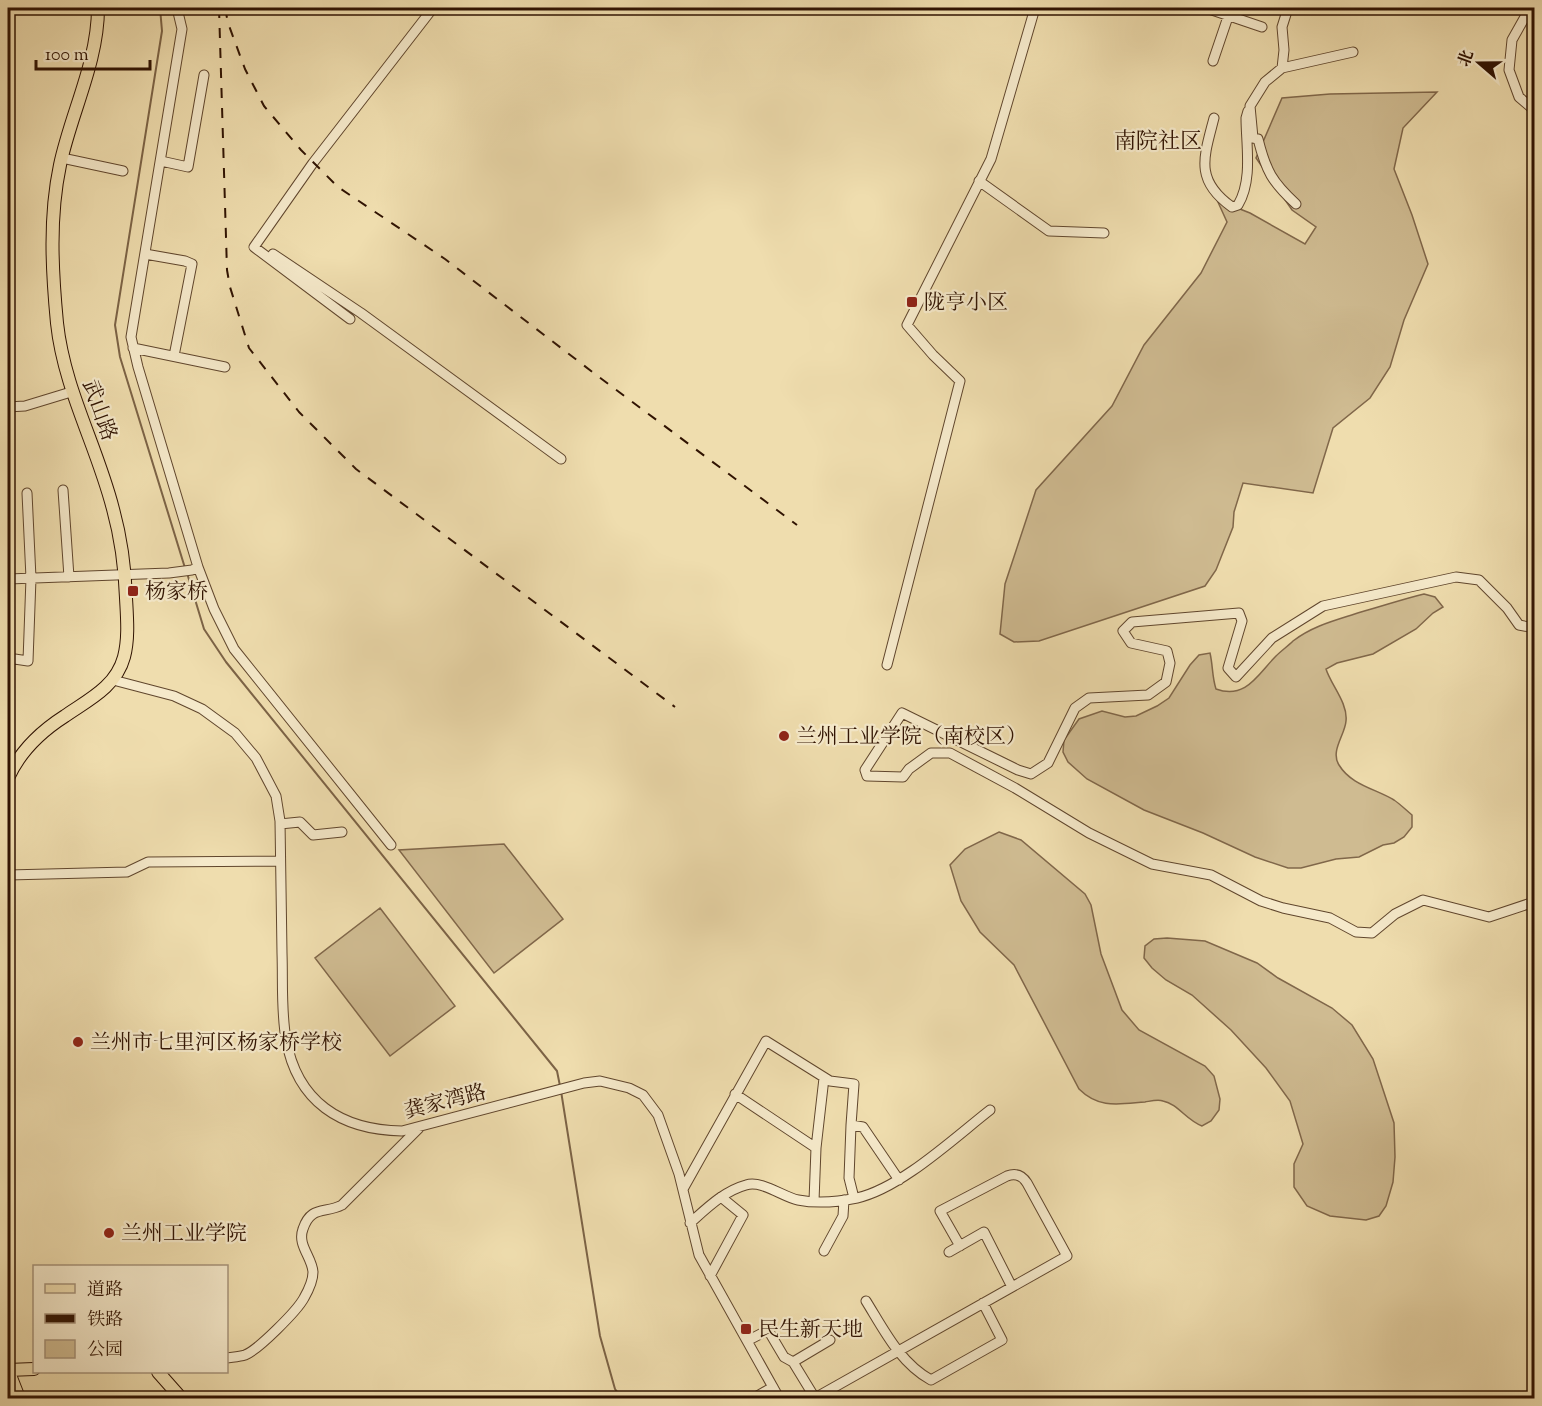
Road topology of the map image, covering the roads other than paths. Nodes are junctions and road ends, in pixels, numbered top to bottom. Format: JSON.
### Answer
{"nodes":[{"id":1,"x":98,"y":8,"type":"edge"},
{"id":2,"x":177,"y":8,"type":"edge"},
{"id":3,"x":433,"y":8,"type":"edge"},
{"id":4,"x":1035,"y":8,"type":"edge"},
{"id":5,"x":1206,"y":8,"type":"edge"},
{"id":6,"x":1288,"y":8,"type":"edge"},
{"id":7,"x":1530,"y":8,"type":"edge"},
{"id":8,"x":1230,"y":11,"type":"edge"},
{"id":9,"x":1262,"y":27,"type":"dead end"},
{"id":10,"x":1353,"y":52,"type":"dead end"},
{"id":11,"x":1213,"y":61,"type":"dead end"},
{"id":12,"x":1282,"y":68,"type":"junction"},
{"id":13,"x":204,"y":75,"type":"dead end"},
{"id":14,"x":1250,"y":106,"type":"junction"},
{"id":15,"x":1534,"y":110,"type":"edge"},
{"id":16,"x":1214,"y":118,"type":"dead end"},
{"id":17,"x":62,"y":158,"type":"junction"},
{"id":18,"x":160,"y":161,"type":"junction"},
{"id":19,"x":123,"y":171,"type":"dead end"},
{"id":20,"x":979,"y":181,"type":"junction"},
{"id":21,"x":1296,"y":204,"type":"dead end"},
{"id":22,"x":1104,"y":233,"type":"dead end"},
{"id":23,"x":256,"y":243,"type":"junction"},
{"id":24,"x":145,"y":254,"type":"junction"},
{"id":25,"x":350,"y":319,"type":"dead end"},
{"id":26,"x":133,"y":348,"type":"junction"},
{"id":27,"x":174,"y":356,"type":"junction"},
{"id":28,"x":225,"y":367,"type":"dead end"},
{"id":29,"x":71,"y":392,"type":"junction"},
{"id":30,"x":8,"y":407,"type":"edge"},
{"id":31,"x":561,"y":459,"type":"dead end"},
{"id":32,"x":63,"y":490,"type":"dead end"},
{"id":33,"x":27,"y":493,"type":"dead end"},
{"id":34,"x":195,"y":568,"type":"junction"},
{"id":35,"x":125,"y":576,"type":"junction"},
{"id":36,"x":69,"y":577,"type":"junction"},
{"id":37,"x":31,"y":578,"type":"junction"},
{"id":38,"x":8,"y":579,"type":"edge"},
{"id":39,"x":1534,"y":628,"type":"edge"},
{"id":40,"x":8,"y":658,"type":"edge"},
{"id":41,"x":887,"y":665,"type":"dead end"},
{"id":42,"x":8,"y":672,"type":"edge"},
{"id":43,"x":113,"y":680,"type":"junction"},
{"id":44,"x":8,"y":778,"type":"edge"},
{"id":45,"x":280,"y":824,"type":"junction"},
{"id":46,"x":342,"y":832,"type":"dead end"},
{"id":47,"x":392,"y":844,"type":"dead end"},
{"id":48,"x":280,"y":861,"type":"junction"},
{"id":49,"x":8,"y":875,"type":"edge"},
{"id":50,"x":1534,"y":902,"type":"edge"},
{"id":51,"x":824,"y":1077,"type":"junction"},
{"id":52,"x":735,"y":1094,"type":"junction"},
{"id":53,"x":990,"y":1110,"type":"dead end"},
{"id":54,"x":851,"y":1125,"type":"junction"},
{"id":55,"x":420,"y":1126,"type":"junction"},
{"id":56,"x":816,"y":1148,"type":"junction"},
{"id":57,"x":899,"y":1180,"type":"junction"},
{"id":58,"x":683,"y":1189,"type":"junction"},
{"id":59,"x":721,"y":1197,"type":"junction"},
{"id":60,"x":849,"y":1199,"type":"junction"},
{"id":61,"x":814,"y":1201,"type":"junction"},
{"id":62,"x":690,"y":1223,"type":"junction"},
{"id":63,"x":960,"y":1246,"type":"junction"},
{"id":64,"x":824,"y":1251,"type":"dead end"},
{"id":65,"x":949,"y":1252,"type":"dead end"},
{"id":66,"x":711,"y":1276,"type":"junction"},
{"id":67,"x":1012,"y":1287,"type":"junction"},
{"id":68,"x":866,"y":1301,"type":"dead end"},
{"id":69,"x":983,"y":1303,"type":"junction"},
{"id":70,"x":830,"y":1340,"type":"dead end"},
{"id":71,"x":747,"y":1341,"type":"junction"},
{"id":72,"x":897,"y":1351,"type":"junction"},
{"id":73,"x":228,"y":1358,"type":"edge"},
{"id":74,"x":793,"y":1362,"type":"junction"},
{"id":75,"x":33,"y":1369,"type":"edge"},
{"id":76,"x":8,"y":1370,"type":"edge"},
{"id":77,"x":160,"y":1373,"type":"edge"},
{"id":78,"x":773,"y":1387,"type":"junction"},
{"id":79,"x":19,"y":1398,"type":"edge"},
{"id":80,"x":181,"y":1398,"type":"edge"},
{"id":81,"x":754,"y":1398,"type":"edge"},
{"id":82,"x":779,"y":1398,"type":"edge"},
{"id":83,"x":815,"y":1398,"type":"edge"}],
"edges":[{"from":1,"to":17,"type":"main road","name":"武山路"},
{"from":2,"to":18,"type":"street"},
{"from":3,"to":23,"type":"street"},
{"from":4,"to":20,"type":"street"},
{"from":5,"to":8,"type":"street"},
{"from":6,"to":12,"type":"street"},
{"from":7,"to":15,"type":"street"},
{"from":8,"to":9,"type":"street"},
{"from":8,"to":11,"type":"street"},
{"from":10,"to":12,"type":"street"},
{"from":12,"to":14,"type":"street"},
{"from":13,"to":18,"type":"street"},
{"from":14,"to":16,"type":"street"},
{"from":14,"to":21,"type":"street"},
{"from":17,"to":19,"type":"street"},
{"from":17,"to":29,"type":"main road","name":"武山路"},
{"from":18,"to":24,"type":"street"},
{"from":20,"to":22,"type":"street"},
{"from":20,"to":41,"type":"street"},
{"from":23,"to":25,"type":"street"},
{"from":23,"to":31,"type":"street"},
{"from":24,"to":26,"type":"street"},
{"from":24,"to":27,"type":"street"},
{"from":26,"to":27,"type":"street"},
{"from":26,"to":34,"type":"street"},
{"from":27,"to":28,"type":"street"},
{"from":29,"to":30,"type":"street"},
{"from":29,"to":35,"type":"main road","name":"武山路"},
{"from":32,"to":36,"type":"street"},
{"from":33,"to":37,"type":"street"},
{"from":34,"to":35,"type":"street"},
{"from":34,"to":47,"type":"street"},
{"from":35,"to":36,"type":"street"},
{"from":35,"to":43,"type":"main road","name":"武山路"},
{"from":36,"to":37,"type":"street"},
{"from":37,"to":38,"type":"street"},
{"from":37,"to":40,"type":"street"},
{"from":39,"to":50,"type":"street"},
{"from":40,"to":42,"type":"street"},
{"from":43,"to":44,"type":"main road","name":"武山路"},
{"from":43,"to":45,"type":"street","name":"龚家湾路"},
{"from":45,"to":46,"type":"street"},
{"from":45,"to":48,"type":"street","name":"龚家湾路"},
{"from":48,"to":49,"type":"street"},
{"from":48,"to":55,"type":"street","name":"龚家湾路"},
{"from":51,"to":52,"type":"street"},
{"from":51,"to":54,"type":"street"},
{"from":51,"to":56,"type":"street"},
{"from":52,"to":56,"type":"street"},
{"from":52,"to":58,"type":"street"},
{"from":53,"to":57,"type":"street"},
{"from":54,"to":57,"type":"street"},
{"from":54,"to":60,"type":"street"},
{"from":55,"to":58,"type":"street","name":"龚家湾路"},
{"from":55,"to":73,"type":"street"},
{"from":56,"to":61,"type":"street"},
{"from":57,"to":60,"type":"street"},
{"from":58,"to":62,"type":"street","name":"龚家湾路"},
{"from":59,"to":61,"type":"street"},
{"from":59,"to":62,"type":"street"},
{"from":59,"to":66,"type":"street"},
{"from":60,"to":61,"type":"street"},
{"from":60,"to":64,"type":"street"},
{"from":62,"to":66,"type":"street","name":"龚家湾路"},
{"from":63,"to":65,"type":"street"},
{"from":63,"to":67,"type":"street"},
{"from":63,"to":67,"type":"street"},
{"from":66,"to":71,"type":"street","name":"龚家湾路"},
{"from":67,"to":69,"type":"street"},
{"from":68,"to":72,"type":"street"},
{"from":69,"to":72,"type":"street"},
{"from":69,"to":72,"type":"street"},
{"from":70,"to":74,"type":"street"},
{"from":71,"to":74,"type":"street"},
{"from":71,"to":78,"type":"street","name":"龚家湾路"},
{"from":72,"to":83,"type":"street"},
{"from":74,"to":83,"type":"street"},
{"from":75,"to":76,"type":"main road"},
{"from":76,"to":79,"type":"main road"},
{"from":77,"to":80,"type":"main road"},
{"from":78,"to":81,"type":"street"},
{"from":78,"to":82,"type":"street","name":"龚家湾路"}]}
